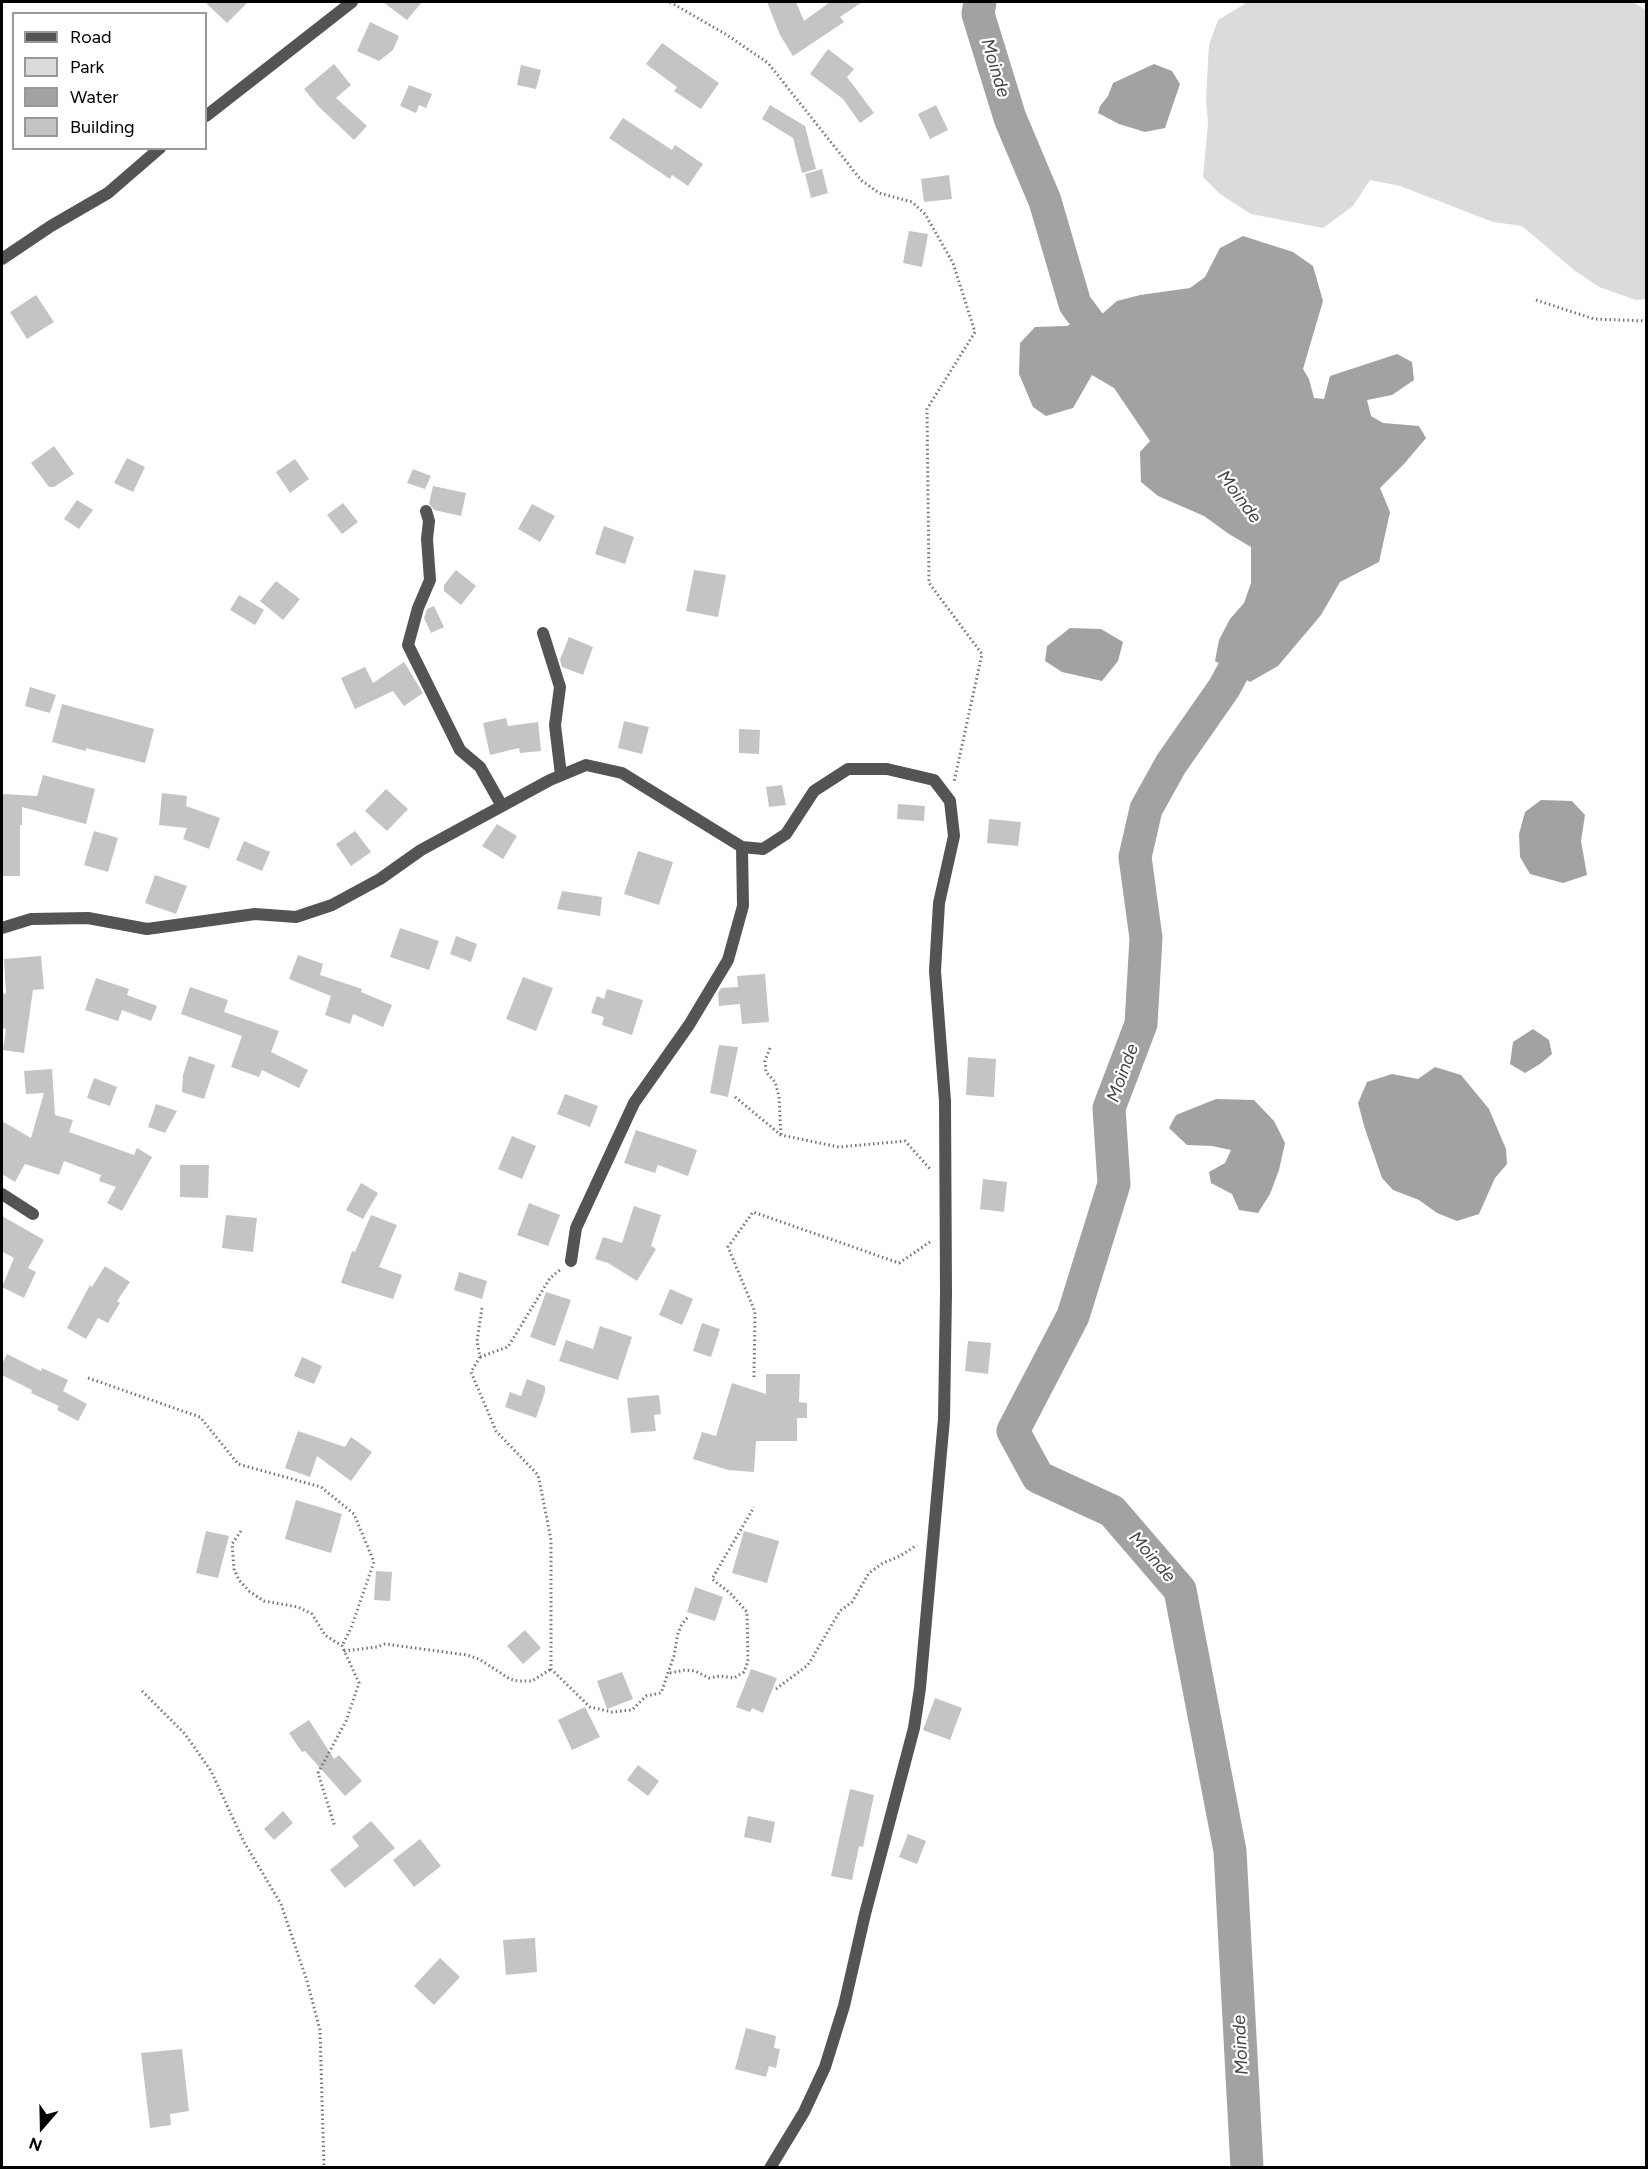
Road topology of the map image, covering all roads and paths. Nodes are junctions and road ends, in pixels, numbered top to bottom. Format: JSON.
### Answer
{"nodes":[{"id":1,"x":352,"y":2,"type":"edge"},
{"id":2,"x":670,"y":2,"type":"edge"},
{"id":3,"x":207,"y":115,"type":"edge"},
{"id":4,"x":158,"y":150,"type":"edge"},
{"id":5,"x":2,"y":259,"type":"edge"},
{"id":6,"x":1536,"y":300,"type":"dead end"},
{"id":7,"x":1647,"y":321,"type":"edge"},
{"id":8,"x":426,"y":511,"type":"dead end"},
{"id":9,"x":543,"y":633,"type":"dead end"},
{"id":10,"x":561,"y":776,"type":"junction"},
{"id":11,"x":950,"y":801,"type":"junction"},
{"id":12,"x":502,"y":806,"type":"junction"},
{"id":13,"x":742,"y":847,"type":"junction"},
{"id":14,"x":2,"y":928,"type":"edge"},
{"id":15,"x":770,"y":1048,"type":"dead end"},
{"id":16,"x":735,"y":1097,"type":"dead end"},
{"id":17,"x":781,"y":1135,"type":"junction"},
{"id":18,"x":945,"y":1175,"type":"junction"},
{"id":19,"x":2,"y":1194,"type":"edge"},
{"id":20,"x":33,"y":1214,"type":"dead end"},
{"id":21,"x":936,"y":1238,"type":"dead end"},
{"id":22,"x":571,"y":1261,"type":"joint"},
{"id":23,"x":482,"y":1308,"type":"dead end"},
{"id":24,"x":480,"y":1357,"type":"junction"},
{"id":25,"x":754,"y":1377,"type":"dead end"},
{"id":26,"x":88,"y":1378,"type":"dead end"},
{"id":27,"x":754,"y":1507,"type":"dead end"},
{"id":28,"x":241,"y":1531,"type":"dead end"},
{"id":29,"x":933,"y":1539,"type":"junction"},
{"id":30,"x":688,"y":1617,"type":"dead end"},
{"id":31,"x":342,"y":1646,"type":"junction"},
{"id":32,"x":344,"y":1651,"type":"junction"},
{"id":33,"x":551,"y":1668,"type":"junction"},
{"id":34,"x":669,"y":1673,"type":"junction"},
{"id":35,"x":776,"y":1689,"type":"dead end"},
{"id":36,"x":142,"y":1691,"type":"dead end"},
{"id":37,"x":335,"y":1827,"type":"dead end"},
{"id":38,"x":324,"y":2168,"type":"edge"},
{"id":39,"x":770,"y":2168,"type":"edge"}],
"edges":[{"from":1,"to":3,"type":"street"},
{"from":2,"to":11,"type":"path"},
{"from":4,"to":5,"type":"street"},
{"from":6,"to":7,"type":"path"},
{"from":8,"to":12,"type":"street"},
{"from":9,"to":10,"type":"street"},
{"from":10,"to":12,"type":"street"},
{"from":10,"to":13,"type":"street"},
{"from":11,"to":13,"type":"street"},
{"from":11,"to":18,"type":"street"},
{"from":12,"to":14,"type":"street"},
{"from":13,"to":22,"type":"street"},
{"from":15,"to":17,"type":"path"},
{"from":16,"to":17,"type":"path"},
{"from":17,"to":18,"type":"path"},
{"from":18,"to":29,"type":"street"},
{"from":19,"to":20,"type":"street"},
{"from":21,"to":25,"type":"path"},
{"from":22,"to":24,"type":"path"},
{"from":23,"to":24,"type":"path"},
{"from":24,"to":33,"type":"path"},
{"from":26,"to":31,"type":"path"},
{"from":27,"to":34,"type":"path"},
{"from":28,"to":31,"type":"path"},
{"from":29,"to":35,"type":"path"},
{"from":29,"to":39,"type":"street"},
{"from":30,"to":34,"type":"path"},
{"from":31,"to":32,"type":"path"},
{"from":32,"to":33,"type":"path"},
{"from":32,"to":37,"type":"path"},
{"from":33,"to":34,"type":"path"},
{"from":36,"to":38,"type":"path"}]}
